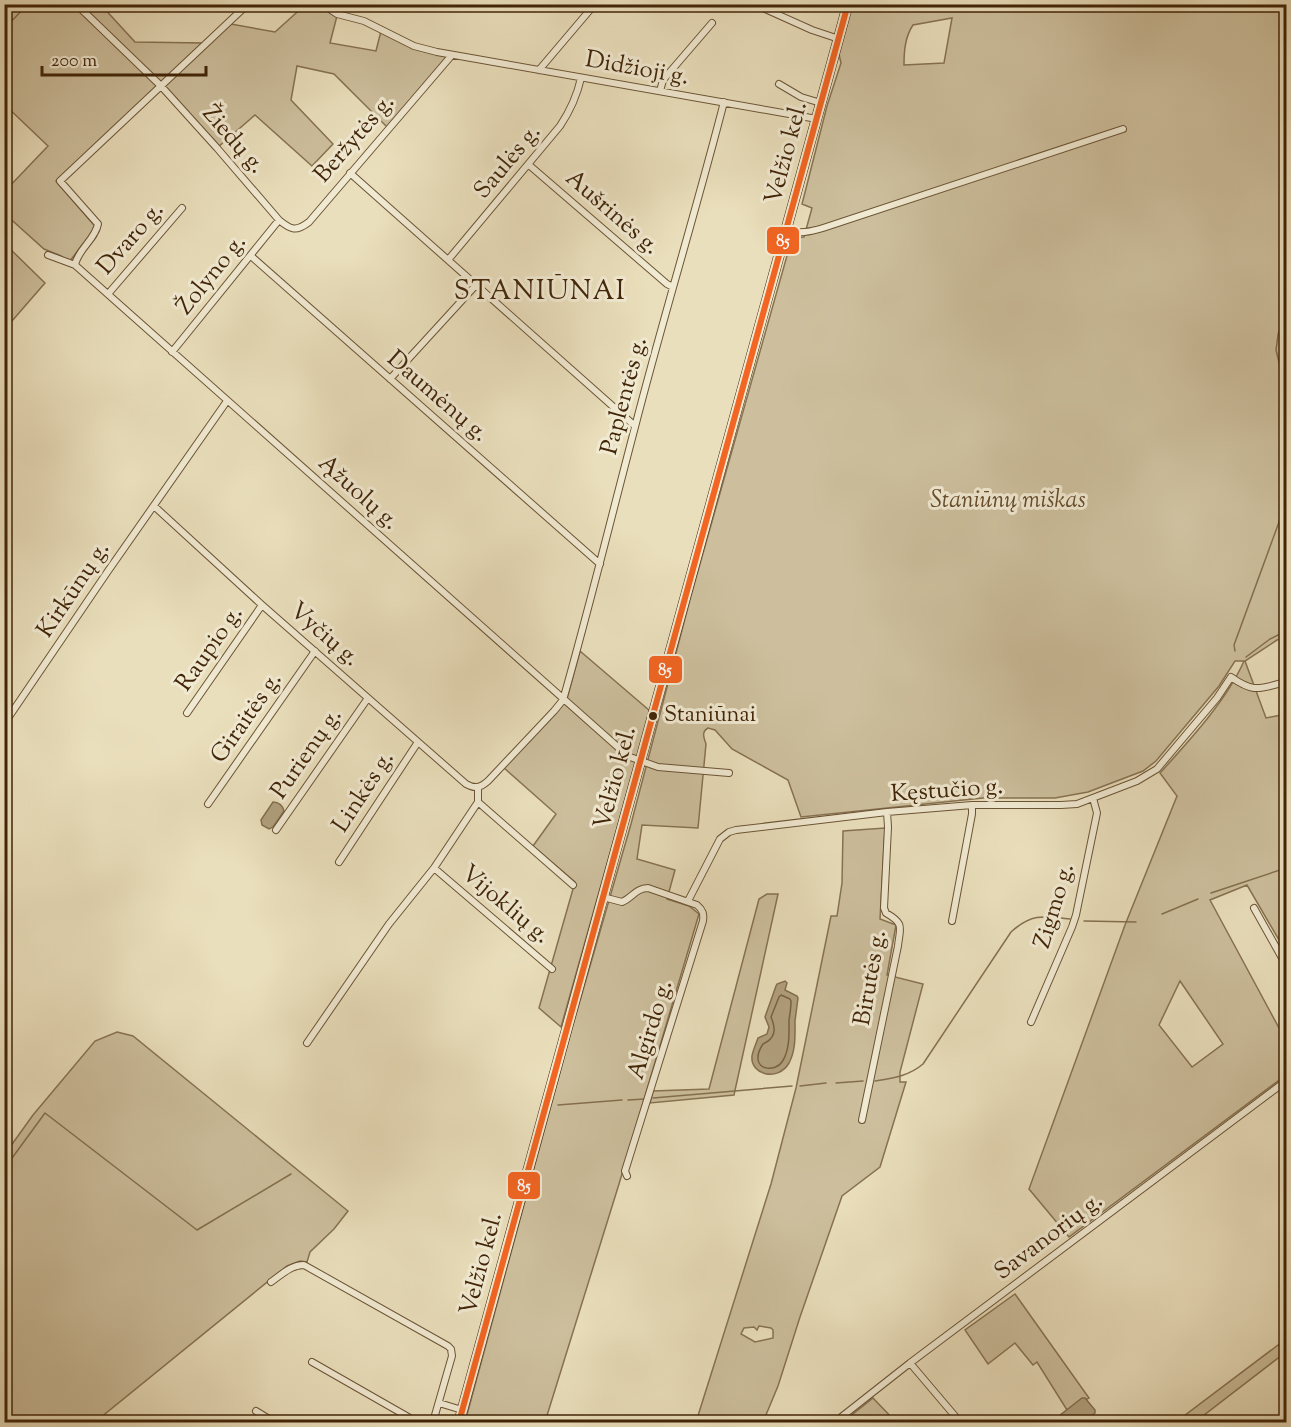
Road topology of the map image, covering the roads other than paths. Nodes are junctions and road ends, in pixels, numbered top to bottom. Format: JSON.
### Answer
{"nodes":[{"id":1,"x":248,"y":4,"type":"edge"},
{"id":2,"x":322,"y":4,"type":"edge"},
{"id":3,"x":595,"y":4,"type":"edge"},
{"id":4,"x":754,"y":4,"type":"edge"},
{"id":5,"x":848,"y":4,"type":"edge"},
{"id":6,"x":79,"y":7,"type":"edge"},
{"id":7,"x":712,"y":23,"type":"dead end"},
{"id":8,"x":839,"y":39,"type":"junction"},
{"id":9,"x":452,"y":55,"type":"junction"},
{"id":10,"x":539,"y":70,"type":"junction"},
{"id":11,"x":581,"y":78,"type":"junction"},
{"id":12,"x":779,"y":84,"type":"dead end"},
{"id":13,"x":161,"y":86,"type":"junction"},
{"id":14,"x":660,"y":91,"type":"junction"},
{"id":15,"x":724,"y":102,"type":"junction"},
{"id":16,"x":821,"y":103,"type":"junction"},
{"id":17,"x":817,"y":119,"type":"junction"},
{"id":18,"x":1123,"y":129,"type":"dead end"},
{"id":19,"x":529,"y":165,"type":"junction"},
{"id":20,"x":350,"y":173,"type":"junction"},
{"id":21,"x":182,"y":208,"type":"dead end"},
{"id":22,"x":279,"y":220,"type":"junction"},
{"id":23,"x":786,"y":230,"type":"junction"},
{"id":24,"x":48,"y":255,"type":"dead end"},
{"id":25,"x":251,"y":256,"type":"junction"},
{"id":26,"x":448,"y":260,"type":"junction"},
{"id":27,"x":75,"y":265,"type":"junction"},
{"id":28,"x":476,"y":285,"type":"junction"},
{"id":29,"x":673,"y":287,"type":"junction"},
{"id":30,"x":108,"y":294,"type":"junction"},
{"id":31,"x":172,"y":352,"type":"junction"},
{"id":32,"x":390,"y":379,"type":"junction"},
{"id":33,"x":227,"y":401,"type":"junction"},
{"id":34,"x":635,"y":426,"type":"junction"},
{"id":35,"x":154,"y":506,"type":"junction"},
{"id":36,"x":600,"y":564,"type":"junction"},
{"id":37,"x":262,"y":605,"type":"junction"},
{"id":38,"x":315,"y":651,"type":"junction"},
{"id":39,"x":1287,"y":682,"type":"edge"},
{"id":40,"x":368,"y":698,"type":"junction"},
{"id":41,"x":563,"y":700,"type":"junction"},
{"id":42,"x":187,"y":713,"type":"dead end"},
{"id":43,"x":6,"y":719,"type":"edge"},
{"id":44,"x":418,"y":742,"type":"junction"},
{"id":45,"x":641,"y":761,"type":"junction"},
{"id":46,"x":729,"y":773,"type":"dead end"},
{"id":47,"x":478,"y":788,"type":"junction"},
{"id":48,"x":1093,"y":798,"type":"junction"},
{"id":49,"x":478,"y":802,"type":"junction"},
{"id":50,"x":208,"y":804,"type":"dead end"},
{"id":51,"x":972,"y":805,"type":"junction"},
{"id":52,"x":887,"y":813,"type":"junction"},
{"id":53,"x":276,"y":830,"type":"dead end"},
{"id":54,"x":339,"y":862,"type":"dead end"},
{"id":55,"x":434,"y":868,"type":"junction"},
{"id":56,"x":573,"y":885,"type":"dead end"},
{"id":57,"x":603,"y":897,"type":"junction"},
{"id":58,"x":688,"y":901,"type":"junction"},
{"id":59,"x":1254,"y":908,"type":"dead end"},
{"id":60,"x":952,"y":921,"type":"dead end"},
{"id":61,"x":1287,"y":965,"type":"edge"},
{"id":62,"x":552,"y":969,"type":"dead end"},
{"id":63,"x":1031,"y":1022,"type":"dead end"},
{"id":64,"x":308,"y":1043,"type":"dead end"},
{"id":65,"x":1287,"y":1081,"type":"edge"},
{"id":66,"x":862,"y":1120,"type":"dead end"},
{"id":67,"x":627,"y":1176,"type":"dead end"},
{"id":68,"x":272,"y":1282,"type":"dead end"},
{"id":69,"x":312,"y":1362,"type":"dead end"},
{"id":70,"x":910,"y":1363,"type":"junction"},
{"id":71,"x":439,"y":1403,"type":"junction"},
{"id":72,"x":462,"y":1410,"type":"junction"},
{"id":73,"x":256,"y":1411,"type":"dead end"},
{"id":74,"x":274,"y":1422,"type":"edge"},
{"id":75,"x":417,"y":1422,"type":"edge"},
{"id":76,"x":432,"y":1422,"type":"edge"},
{"id":77,"x":459,"y":1422,"type":"edge"},
{"id":78,"x":835,"y":1422,"type":"edge"},
{"id":79,"x":960,"y":1422,"type":"edge"}],
"edges":[{"from":1,"to":13,"type":"street"},
{"from":2,"to":9,"type":"street","name":"Didžioji g."},
{"from":3,"to":10,"type":"street"},
{"from":4,"to":8,"type":"street"},
{"from":5,"to":8,"type":"main road","name":"Velžio kel."},
{"from":6,"to":13,"type":"street","name":"Žiedų g."},
{"from":7,"to":14,"type":"street"},
{"from":8,"to":16,"type":"main road","name":"Velžio kel."},
{"from":9,"to":10,"type":"street","name":"Didžioji g."},
{"from":9,"to":20,"type":"street","name":"Beržytės g."},
{"from":10,"to":11,"type":"street","name":"Didžioji g."},
{"from":11,"to":14,"type":"street","name":"Didžioji g."},
{"from":11,"to":19,"type":"street","name":"Saulės g."},
{"from":12,"to":16,"type":"street"},
{"from":13,"to":22,"type":"street","name":"Žiedų g."},
{"from":13,"to":27,"type":"street"},
{"from":14,"to":15,"type":"street","name":"Didžioji g."},
{"from":15,"to":17,"type":"street","name":"Didžioji g."},
{"from":15,"to":29,"type":"street","name":"Paplentės g."},
{"from":16,"to":17,"type":"main road","name":"Velžio kel."},
{"from":17,"to":23,"type":"main road","name":"Velžio kel."},
{"from":18,"to":23,"type":"street"},
{"from":19,"to":26,"type":"street","name":"Saulės g."},
{"from":19,"to":29,"type":"street","name":"Aušrinės g."},
{"from":20,"to":22,"type":"street","name":"Beržytės g."},
{"from":20,"to":26,"type":"street"},
{"from":21,"to":30,"type":"street","name":"Dvaro g."},
{"from":22,"to":25,"type":"street","name":"Žolyno g."},
{"from":23,"to":45,"type":"main road","name":"Velžio kel."},
{"from":24,"to":27,"type":"street","name":"Ąžuolų g."},
{"from":25,"to":31,"type":"street","name":"Žolyno g."},
{"from":25,"to":32,"type":"street","name":"Daumėnų g."},
{"from":26,"to":28,"type":"street"},
{"from":27,"to":30,"type":"street","name":"Ąžuolų g."},
{"from":28,"to":32,"type":"street"},
{"from":28,"to":34,"type":"street"},
{"from":29,"to":34,"type":"street","name":"Paplentės g."},
{"from":30,"to":31,"type":"street","name":"Ąžuolų g."},
{"from":31,"to":33,"type":"street","name":"Ąžuolų g."},
{"from":32,"to":36,"type":"street","name":"Daumėnų g."},
{"from":33,"to":35,"type":"street"},
{"from":33,"to":41,"type":"street","name":"Ąžuolų g."},
{"from":34,"to":36,"type":"street","name":"Paplentės g."},
{"from":35,"to":37,"type":"street","name":"Vyčių g."},
{"from":35,"to":43,"type":"street","name":"Kirkūnų g."},
{"from":36,"to":41,"type":"street","name":"Paplentės g."},
{"from":37,"to":38,"type":"street","name":"Vyčių g."},
{"from":37,"to":42,"type":"street","name":"Raupio g."},
{"from":38,"to":40,"type":"street","name":"Vyčių g."},
{"from":38,"to":50,"type":"street","name":"Giraitės g."},
{"from":39,"to":48,"type":"street","name":"Kęstučio g."},
{"from":40,"to":44,"type":"street","name":"Vyčių g."},
{"from":40,"to":53,"type":"street","name":"Purienų g."},
{"from":41,"to":45,"type":"street","name":"Ąžuolų g."},
{"from":41,"to":47,"type":"street"},
{"from":44,"to":47,"type":"street","name":"Vyčių g."},
{"from":44,"to":54,"type":"street","name":"Linkės g."},
{"from":45,"to":46,"type":"street","name":"Ąžuolų g."},
{"from":45,"to":57,"type":"main road","name":"Velžio kel."},
{"from":47,"to":49,"type":"street"},
{"from":48,"to":51,"type":"street","name":"Kęstučio g."},
{"from":48,"to":63,"type":"street","name":"Zigmo g."},
{"from":49,"to":55,"type":"street"},
{"from":49,"to":56,"type":"street"},
{"from":51,"to":52,"type":"street","name":"Kęstučio g."},
{"from":51,"to":60,"type":"street"},
{"from":52,"to":58,"type":"street","name":"Kęstučio g."},
{"from":52,"to":66,"type":"street","name":"Birutės g."},
{"from":55,"to":62,"type":"street","name":"Vijoklių g."},
{"from":55,"to":64,"type":"street"},
{"from":57,"to":58,"type":"street"},
{"from":57,"to":72,"type":"main road","name":"Velžio kel."},
{"from":58,"to":67,"type":"street","name":"Algirdo g."},
{"from":59,"to":61,"type":"street"},
{"from":65,"to":70,"type":"street","name":"Savanorių g."},
{"from":68,"to":71,"type":"street"},
{"from":69,"to":75,"type":"street"},
{"from":70,"to":78,"type":"street","name":"Savanorių g."},
{"from":70,"to":79,"type":"street"},
{"from":71,"to":72,"type":"street"},
{"from":71,"to":76,"type":"street"},
{"from":72,"to":77,"type":"main road","name":"Velžio kel."},
{"from":73,"to":74,"type":"street"}]}
